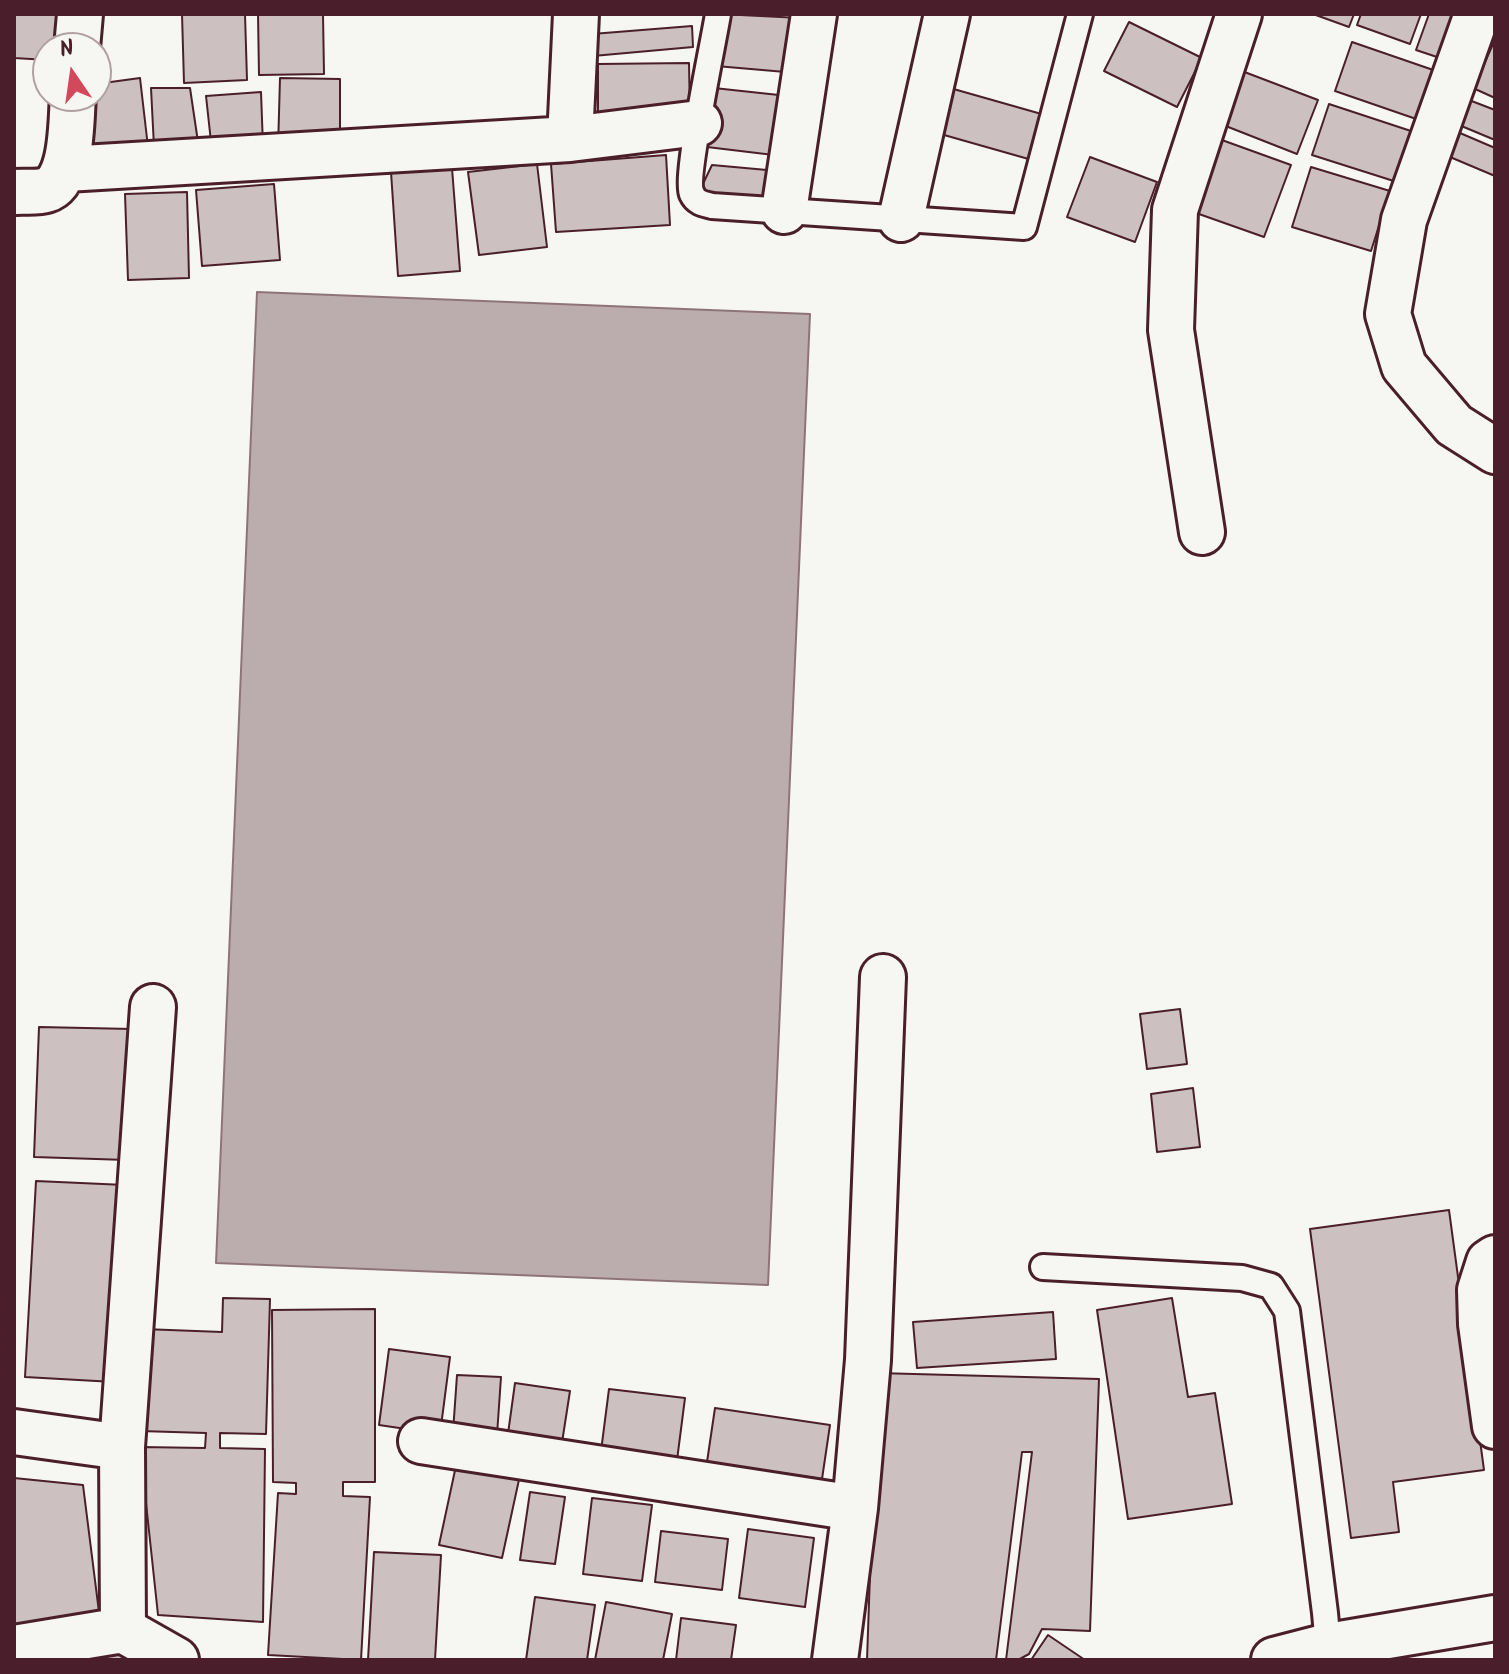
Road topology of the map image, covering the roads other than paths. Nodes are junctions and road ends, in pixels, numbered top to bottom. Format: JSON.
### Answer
{"nodes":[{"id":1,"x":576,"y":14,"type":"edge"},
{"id":2,"x":718,"y":14,"type":"edge"},
{"id":3,"x":814,"y":14,"type":"edge"},
{"id":4,"x":947,"y":14,"type":"edge"},
{"id":5,"x":1080,"y":14,"type":"edge"},
{"id":6,"x":1239,"y":14,"type":"edge"},
{"id":7,"x":1477,"y":14,"type":"edge"},
{"id":8,"x":71,"y":112,"type":"edge"},
{"id":9,"x":699,"y":123,"type":"junction"},
{"id":10,"x":570,"y":139,"type":"junction"},
{"id":11,"x":66,"y":169,"type":"junction"},
{"id":12,"x":14,"y":192,"type":"edge"},
{"id":13,"x":784,"y":211,"type":"junction"},
{"id":14,"x":901,"y":219,"type":"junction"},
{"id":15,"x":1495,"y":451,"type":"edge"},
{"id":16,"x":1202,"y":532,"type":"dead end"},
{"id":17,"x":883,"y":977,"type":"dead end"},
{"id":18,"x":153,"y":1007,"type":"dead end"},
{"id":19,"x":1495,"y":1258,"type":"edge"},
{"id":20,"x":1043,"y":1267,"type":"dead end"},
{"id":21,"x":1495,"y":1426,"type":"edge"},
{"id":22,"x":14,"y":1432,"type":"edge"},
{"id":23,"x":421,"y":1441,"type":"dead end"},
{"id":24,"x":122,"y":1447,"type":"junction"},
{"id":25,"x":855,"y":1508,"type":"junction"},
{"id":26,"x":1495,"y":1618,"type":"edge"},
{"id":27,"x":123,"y":1630,"type":"junction"},
{"id":28,"x":1328,"y":1646,"type":"junction"},
{"id":29,"x":14,"y":1648,"type":"edge"},
{"id":30,"x":176,"y":1660,"type":"edge"},
{"id":31,"x":835,"y":1660,"type":"edge"},
{"id":32,"x":1274,"y":1660,"type":"edge"}],
"edges":[{"from":1,"to":10,"type":"street"},
{"from":2,"to":9,"type":"lane"},
{"from":3,"to":13,"type":"street"},
{"from":4,"to":14,"type":"street"},
{"from":5,"to":14,"type":"lane"},
{"from":6,"to":16,"type":"street"},
{"from":7,"to":15,"type":"street"},
{"from":8,"to":11,"type":"street"},
{"from":9,"to":10,"type":"street"},
{"from":9,"to":13,"type":"lane"},
{"from":10,"to":11,"type":"street"},
{"from":11,"to":12,"type":"street"},
{"from":13,"to":14,"type":"lane"},
{"from":17,"to":25,"type":"street"},
{"from":18,"to":24,"type":"street"},
{"from":19,"to":21,"type":"street"},
{"from":20,"to":28,"type":"lane"},
{"from":22,"to":24,"type":"street"},
{"from":23,"to":25,"type":"street"},
{"from":24,"to":27,"type":"street"},
{"from":25,"to":31,"type":"street"},
{"from":26,"to":28,"type":"street"},
{"from":27,"to":29,"type":"street"},
{"from":27,"to":30,"type":"street"},
{"from":28,"to":32,"type":"street"}]}
